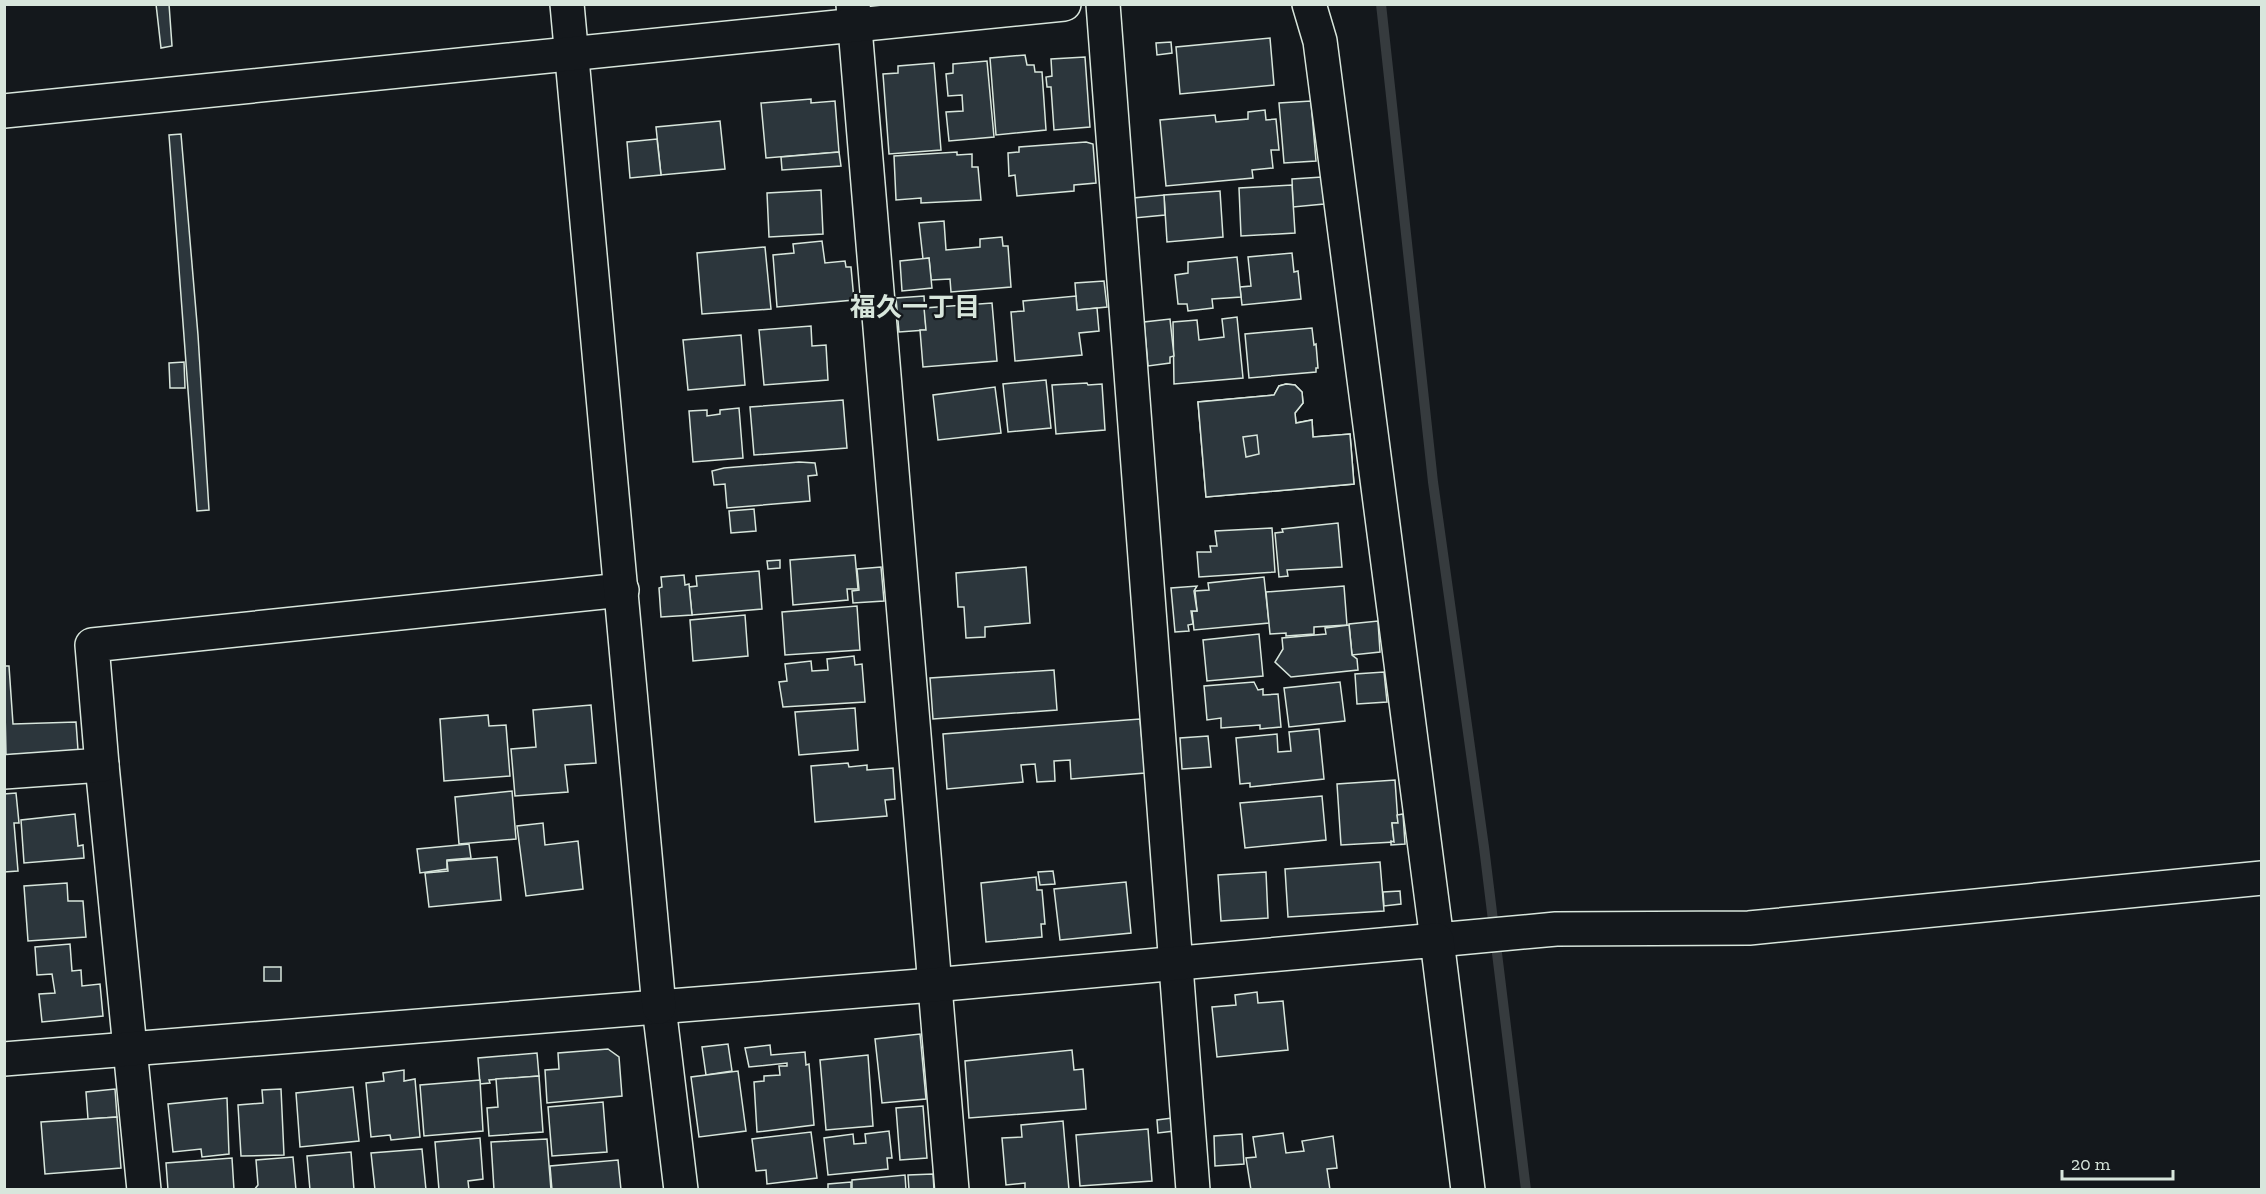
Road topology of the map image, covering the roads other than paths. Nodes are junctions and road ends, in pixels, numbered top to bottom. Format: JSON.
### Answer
{"nodes":[{"id":1,"x":567,"y":4,"type":"edge"},
{"id":2,"x":1064,"y":4,"type":"edge"},
{"id":3,"x":1103,"y":4,"type":"edge"},
{"id":4,"x":1309,"y":4,"type":"edge"},
{"id":5,"x":854,"y":15,"type":"edge"},
{"id":6,"x":571,"y":52,"type":"junction"},
{"id":7,"x":4,"y":111,"type":"edge"},
{"id":8,"x":622,"y":590,"type":"junction"},
{"id":9,"x":102,"y":765,"type":"junction"},
{"id":10,"x":4,"y":772,"type":"edge"},
{"id":11,"x":2262,"y":879,"type":"edge"},
{"id":12,"x":1447,"y":938,"type":"junction"},
{"id":13,"x":1175,"y":964,"type":"junction"},
{"id":14,"x":933,"y":985,"type":"junction"},
{"id":15,"x":659,"y":1006,"type":"junction"},
{"id":16,"x":130,"y":1048,"type":"junction"},
{"id":17,"x":4,"y":1059,"type":"edge"},
{"id":18,"x":144,"y":1190,"type":"edge"},
{"id":19,"x":681,"y":1190,"type":"edge"},
{"id":20,"x":952,"y":1190,"type":"edge"},
{"id":21,"x":1193,"y":1190,"type":"edge"},
{"id":22,"x":1468,"y":1190,"type":"edge"}],
"edges":[{"from":1,"to":6,"type":"street"},
{"from":2,"to":5,"type":"street"},
{"from":3,"to":13,"type":"street"},
{"from":4,"to":12,"type":"street"},
{"from":5,"to":6,"type":"street"},
{"from":5,"to":14,"type":"street"},
{"from":6,"to":7,"type":"street"},
{"from":6,"to":8,"type":"street"},
{"from":8,"to":9,"type":"street"},
{"from":8,"to":15,"type":"street"},
{"from":9,"to":10,"type":"street"},
{"from":9,"to":16,"type":"street"},
{"from":11,"to":12,"type":"street"},
{"from":12,"to":13,"type":"street"},
{"from":12,"to":22,"type":"street"},
{"from":13,"to":14,"type":"street"},
{"from":13,"to":21,"type":"street"},
{"from":14,"to":15,"type":"street"},
{"from":14,"to":20,"type":"street"},
{"from":15,"to":16,"type":"street"},
{"from":15,"to":19,"type":"street"},
{"from":16,"to":17,"type":"street"},
{"from":16,"to":18,"type":"street"}]}
